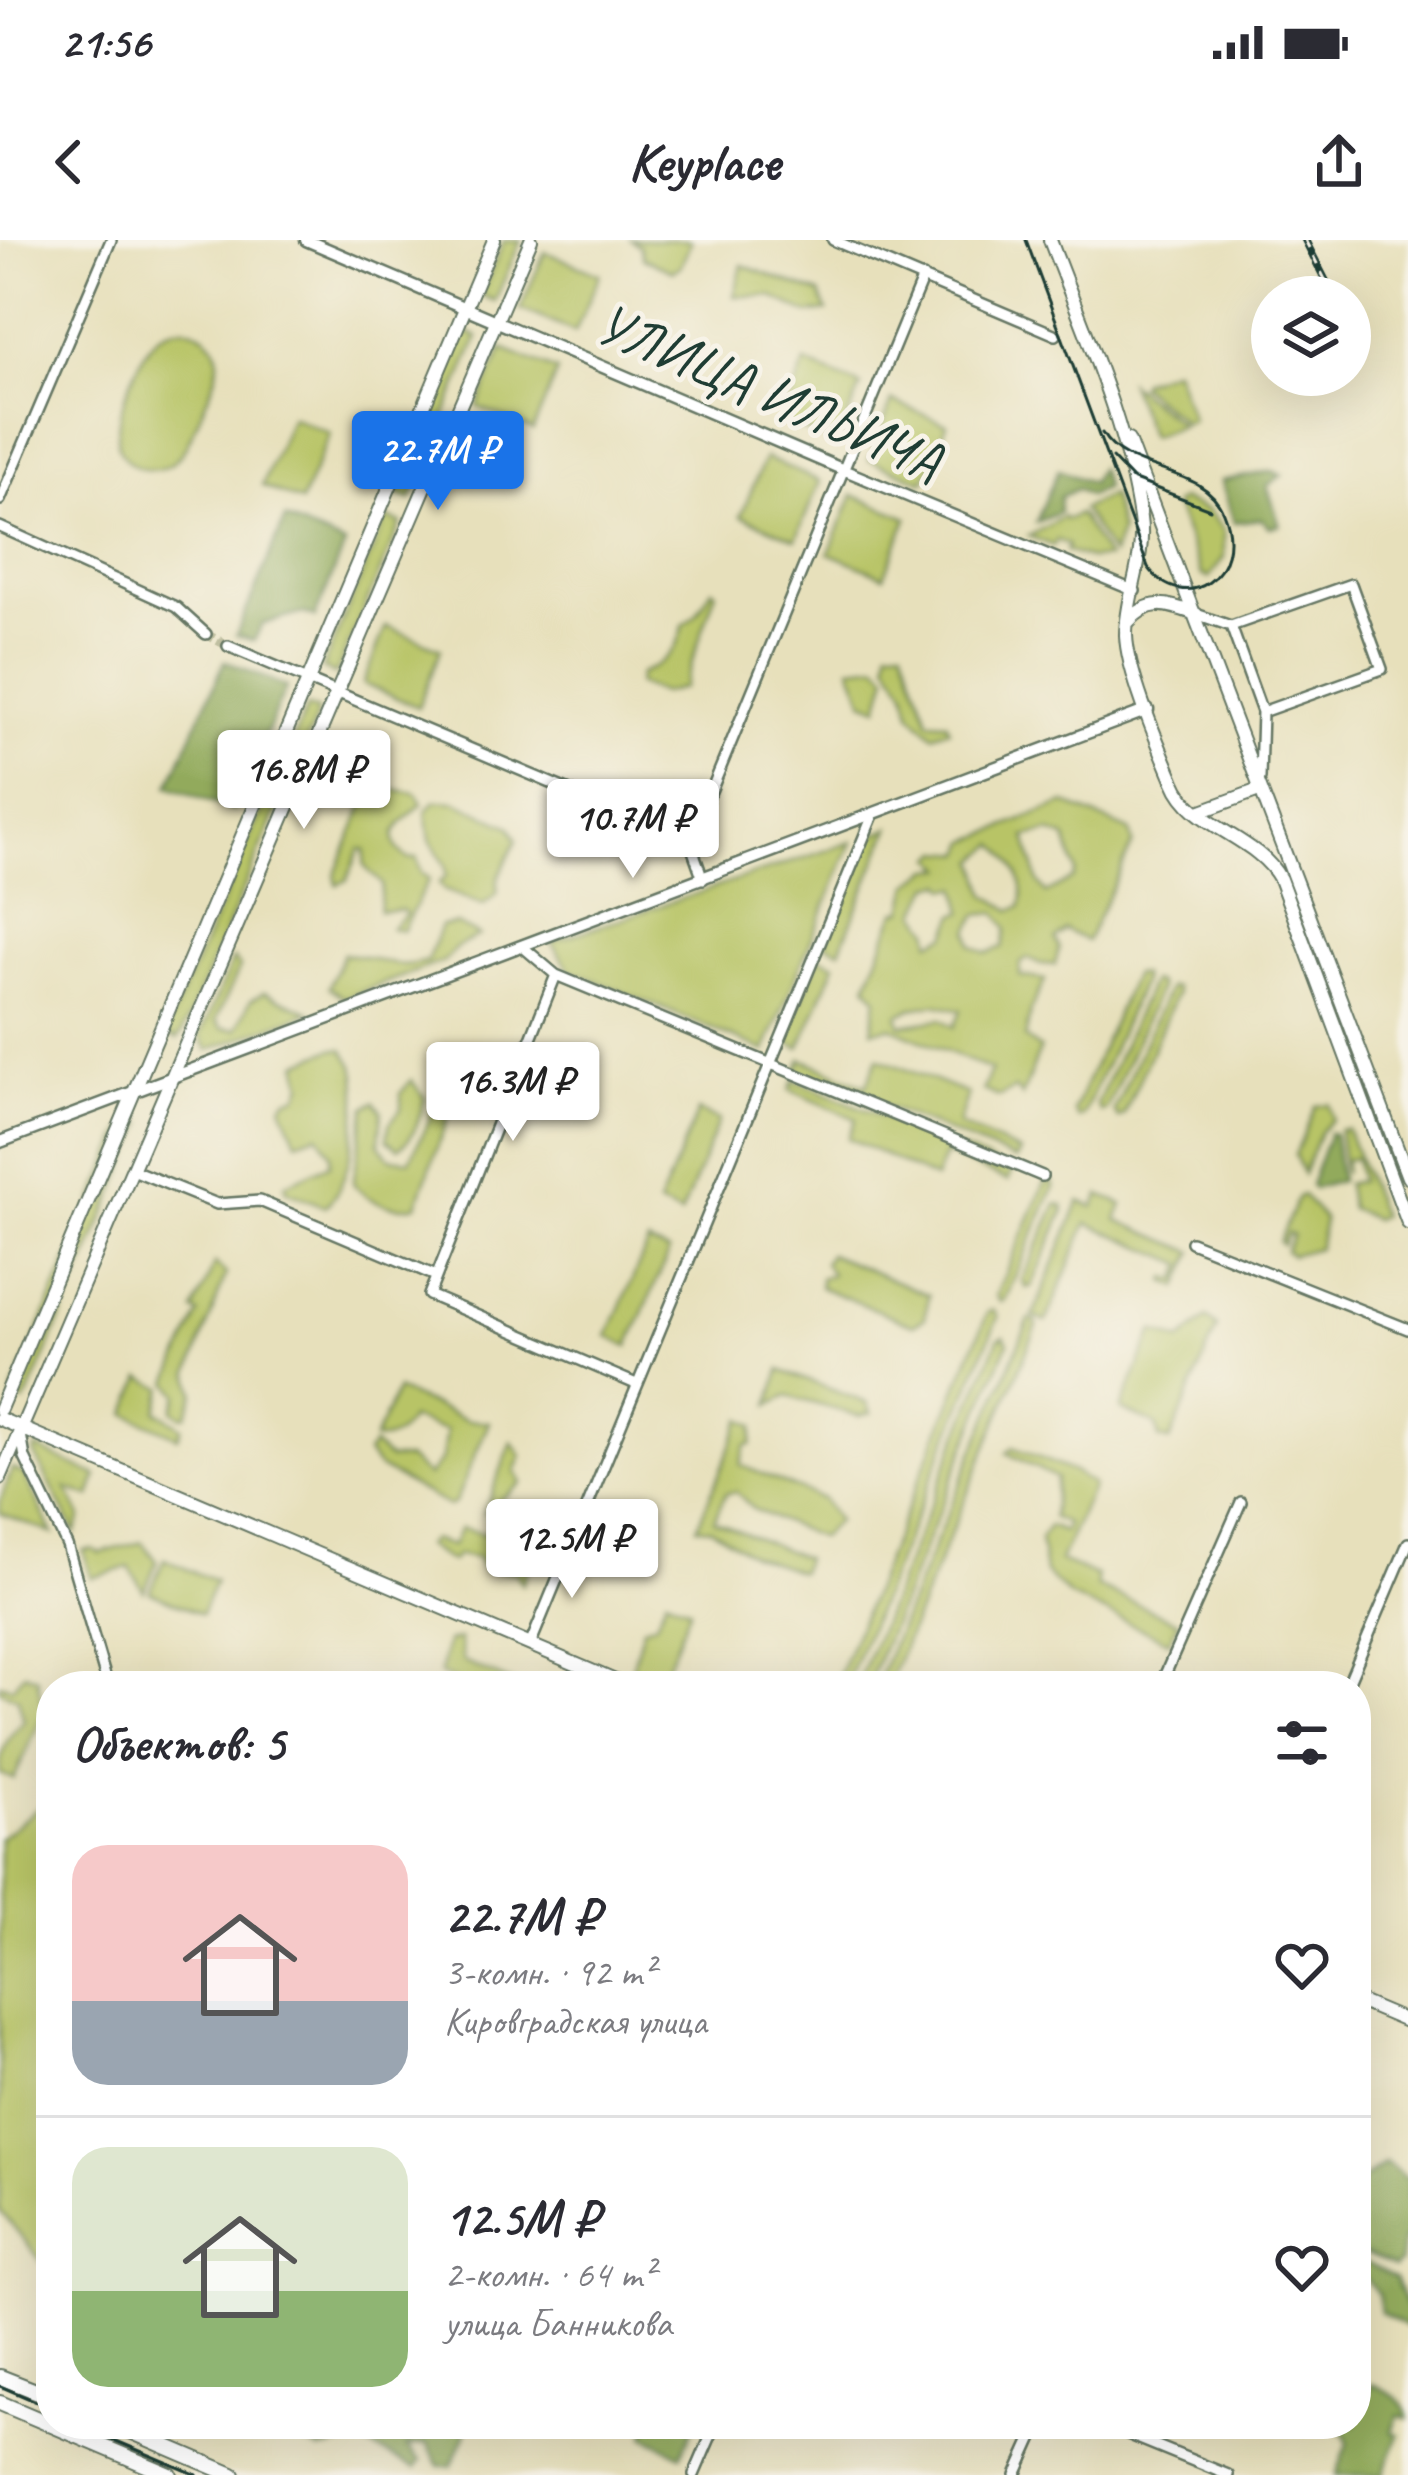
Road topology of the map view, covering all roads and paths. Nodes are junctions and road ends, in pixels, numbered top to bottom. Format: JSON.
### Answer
{"nodes":[{"id":1,"x":111,"y":240,"type":"edge"},
{"id":2,"x":306,"y":240,"type":"edge"},
{"id":3,"x":494,"y":240,"type":"edge"},
{"id":4,"x":531,"y":240,"type":"edge"},
{"id":5,"x":833,"y":240,"type":"edge"},
{"id":6,"x":1050,"y":240,"type":"edge"},
{"id":7,"x":923,"y":277,"type":"junction"},
{"id":8,"x":465,"y":309,"type":"junction"},
{"id":9,"x":496,"y":322,"type":"junction"},
{"id":10,"x":1055,"y":335,"type":"dead end"},
{"id":11,"x":1116,"y":418,"type":"junction"},
{"id":12,"x":844,"y":470,"type":"junction"},
{"id":13,"x":0,"y":500,"type":"edge"},
{"id":14,"x":0,"y":527,"type":"edge"},
{"id":15,"x":1135,"y":591,"type":"junction"},
{"id":16,"x":1162,"y":603,"type":"junction"},
{"id":17,"x":1196,"y":614,"type":"junction"},
{"id":18,"x":1127,"y":624,"type":"junction"},
{"id":19,"x":1232,"y":626,"type":"junction"},
{"id":20,"x":206,"y":634,"type":"tunnel mouth"},
{"id":21,"x":228,"y":646,"type":"tunnel mouth"},
{"id":22,"x":308,"y":680,"type":"junction"},
{"id":23,"x":338,"y":693,"type":"junction"},
{"id":24,"x":1148,"y":710,"type":"junction"},
{"id":25,"x":1262,"y":712,"type":"junction"},
{"id":26,"x":1259,"y":790,"type":"junction"},
{"id":27,"x":1199,"y":812,"type":"junction"},
{"id":28,"x":873,"y":815,"type":"junction"},
{"id":29,"x":690,"y":842,"type":"junction"},
{"id":30,"x":704,"y":879,"type":"junction"},
{"id":31,"x":524,"y":947,"type":"junction"},
{"id":32,"x":556,"y":975,"type":"junction"},
{"id":33,"x":768,"y":1063,"type":"junction"},
{"id":34,"x":170,"y":1080,"type":"junction"},
{"id":35,"x":133,"y":1094,"type":"junction"},
{"id":36,"x":0,"y":1142,"type":"edge"},
{"id":37,"x":133,"y":1170,"type":"junction"},
{"id":38,"x":1042,"y":1176,"type":"dead end"},
{"id":39,"x":1408,"y":1177,"type":"edge"},
{"id":40,"x":1407,"y":1219,"type":"edge"},
{"id":41,"x":1191,"y":1242,"type":"dead end"},
{"id":42,"x":436,"y":1276,"type":"junction"},
{"id":43,"x":1408,"y":1329,"type":"edge"},
{"id":44,"x":636,"y":1384,"type":"junction"},
{"id":45,"x":0,"y":1408,"type":"edge"},
{"id":46,"x":0,"y":1419,"type":"edge"},
{"id":47,"x":21,"y":1428,"type":"junction"},
{"id":48,"x":0,"y":1478,"type":"edge"},
{"id":49,"x":1240,"y":1502,"type":"dead end"},
{"id":50,"x":1408,"y":1543,"type":"edge"},
{"id":51,"x":530,"y":1645,"type":"junction"},
{"id":52,"x":104,"y":1671,"type":"edge"},
{"id":53,"x":592,"y":1671,"type":"edge"},
{"id":54,"x":1167,"y":1671,"type":"edge"},
{"id":55,"x":1353,"y":1671,"type":"edge"},
{"id":56,"x":1371,"y":2006,"type":"edge"},
{"id":57,"x":1408,"y":2022,"type":"edge"},
{"id":58,"x":0,"y":2377,"type":"edge"},
{"id":59,"x":36,"y":2391,"type":"edge"},
{"id":60,"x":0,"y":2403,"type":"edge"},
{"id":61,"x":36,"y":2418,"type":"edge"},
{"id":62,"x":85,"y":2439,"type":"edge"},
{"id":63,"x":149,"y":2439,"type":"edge"},
{"id":64,"x":710,"y":2439,"type":"edge"},
{"id":65,"x":1032,"y":2439,"type":"edge"},
{"id":66,"x":1140,"y":2439,"type":"edge"},
{"id":67,"x":170,"y":2475,"type":"edge"},
{"id":68,"x":233,"y":2475,"type":"edge"},
{"id":69,"x":694,"y":2475,"type":"edge"},
{"id":70,"x":1016,"y":2475,"type":"edge"},
{"id":71,"x":1228,"y":2475,"type":"edge"}],
"edges":[{"from":1,"to":13,"type":"street"},
{"from":2,"to":8,"type":"street","name":"УЛИЦА ИЛЬИЧА"},
{"from":3,"to":8,"type":"main road"},
{"from":4,"to":9,"type":"main road"},
{"from":5,"to":7,"type":"street"},
{"from":6,"to":11,"type":"main road"},
{"from":7,"to":10,"type":"street"},
{"from":7,"to":12,"type":"street"},
{"from":8,"to":9,"type":"street","name":"УЛИЦА ИЛЬИЧА"},
{"from":8,"to":22,"type":"main road"},
{"from":9,"to":12,"type":"street","name":"УЛИЦА ИЛЬИЧА"},
{"from":9,"to":23,"type":"main road"},
{"from":11,"to":15,"type":"main road"},
{"from":11,"to":17,"type":"main road"},
{"from":12,"to":15,"type":"street","name":"УЛИЦА ИЛЬИЧА"},
{"from":12,"to":29,"type":"street"},
{"from":14,"to":20,"type":"street"},
{"from":15,"to":16,"type":"main road"},
{"from":15,"to":18,"type":"main road"},
{"from":16,"to":17,"type":"main road"},
{"from":16,"to":18,"type":"main road"},
{"from":17,"to":19,"type":"street"},
{"from":17,"to":26,"type":"main road"},
{"from":18,"to":24,"type":"main road"},
{"from":19,"to":25,"type":"street"},
{"from":19,"to":25,"type":"street"},
{"from":21,"to":22,"type":"street"},
{"from":22,"to":23,"type":"street"},
{"from":22,"to":35,"type":"main road"},
{"from":23,"to":29,"type":"street"},
{"from":23,"to":34,"type":"main road"},
{"from":24,"to":27,"type":"main road"},
{"from":24,"to":28,"type":"street"},
{"from":25,"to":26,"type":"street"},
{"from":26,"to":27,"type":"main road"},
{"from":26,"to":39,"type":"main road"},
{"from":27,"to":40,"type":"main road"},
{"from":28,"to":30,"type":"street"},
{"from":28,"to":33,"type":"street"},
{"from":29,"to":30,"type":"street"},
{"from":30,"to":31,"type":"street"},
{"from":31,"to":32,"type":"street"},
{"from":31,"to":34,"type":"street"},
{"from":32,"to":33,"type":"street"},
{"from":32,"to":42,"type":"street"},
{"from":33,"to":38,"type":"street"},
{"from":33,"to":44,"type":"street"},
{"from":34,"to":35,"type":"street"},
{"from":34,"to":37,"type":"main road"},
{"from":35,"to":36,"type":"street"},
{"from":35,"to":45,"type":"main road"},
{"from":37,"to":42,"type":"street"},
{"from":37,"to":47,"type":"main road"},
{"from":41,"to":43,"type":"street"},
{"from":42,"to":44,"type":"street"},
{"from":44,"to":51,"type":"street"},
{"from":46,"to":47,"type":"main road"},
{"from":47,"to":48,"type":"main road"},
{"from":47,"to":51,"type":"main road"},
{"from":47,"to":52,"type":"street"},
{"from":49,"to":54,"type":"street"},
{"from":50,"to":55,"type":"street"},
{"from":51,"to":53,"type":"main road"},
{"from":56,"to":57,"type":"main road"},
{"from":58,"to":59,"type":"main road"},
{"from":60,"to":61,"type":"main road"},
{"from":62,"to":67,"type":"main road"},
{"from":63,"to":68,"type":"main road"},
{"from":64,"to":69,"type":"street"},
{"from":65,"to":70,"type":"street"},
{"from":66,"to":71,"type":"street"}]}
